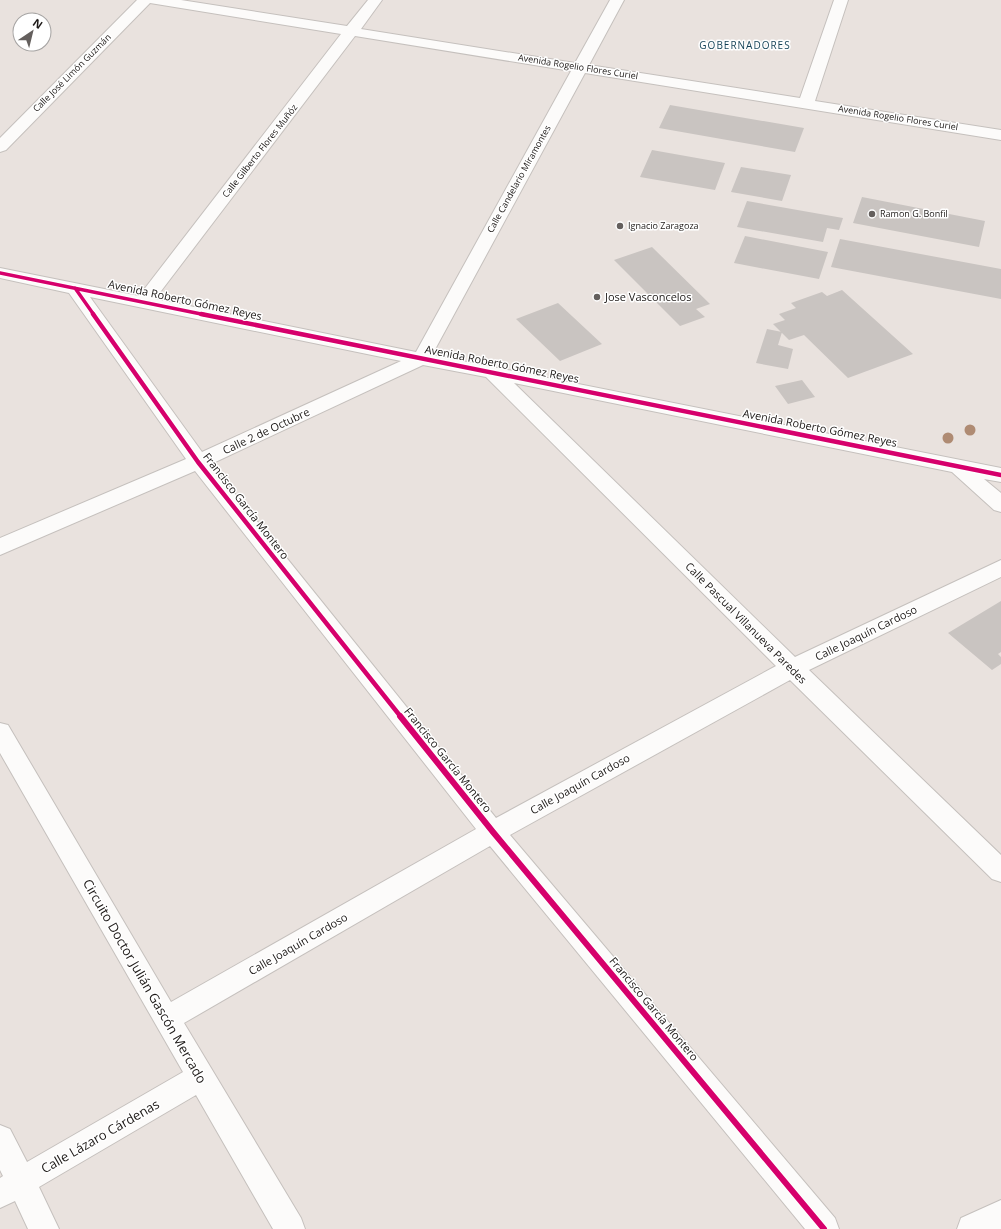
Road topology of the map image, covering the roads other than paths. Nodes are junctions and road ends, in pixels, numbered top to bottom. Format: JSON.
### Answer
{"nodes":[{"id":1,"x":145,"y":0,"type":"edge"},
{"id":2,"x":154,"y":0,"type":"edge"},
{"id":3,"x":375,"y":0,"type":"edge"},
{"id":4,"x":617,"y":0,"type":"edge"},
{"id":5,"x":841,"y":0,"type":"edge"},
{"id":6,"x":351,"y":32,"type":"junction"},
{"id":7,"x":580,"y":68,"type":"junction"},
{"id":8,"x":806,"y":103,"type":"junction"},
{"id":9,"x":1001,"y":135,"type":"edge"},
{"id":10,"x":0,"y":147,"type":"edge"},
{"id":11,"x":0,"y":273,"type":"edge"},
{"id":12,"x":75,"y":288,"type":"junction"},
{"id":13,"x":144,"y":301,"type":"junction"},
{"id":14,"x":421,"y":359,"type":"junction"},
{"id":15,"x":492,"y":372,"type":"junction"},
{"id":16,"x":198,"y":462,"type":"junction"},
{"id":17,"x":958,"y":466,"type":"junction"},
{"id":18,"x":1001,"y":475,"type":"edge"},
{"id":19,"x":1001,"y":505,"type":"edge"},
{"id":20,"x":0,"y":547,"type":"edge"},
{"id":21,"x":1001,"y":568,"type":"edge"},
{"id":22,"x":792,"y":668,"type":"junction"},
{"id":23,"x":0,"y":732,"type":"edge"},
{"id":24,"x":493,"y":832,"type":"junction"},
{"id":25,"x":1001,"y":871,"type":"edge"},
{"id":26,"x":168,"y":1018,"type":"junction"},
{"id":27,"x":200,"y":1077,"type":"junction"},
{"id":28,"x":0,"y":1139,"type":"edge"},
{"id":29,"x":11,"y":1188,"type":"edge"},
{"id":30,"x":1001,"y":1214,"type":"edge"},
{"id":31,"x":44,"y":1229,"type":"edge"},
{"id":32,"x":290,"y":1229,"type":"edge"},
{"id":33,"x":824,"y":1229,"type":"edge"},
{"id":34,"x":972,"y":1229,"type":"edge"}],
"edges":[{"from":1,"to":10,"type":"street","name":"Calle José Limón Guzmán"},
{"from":2,"to":6,"type":"street","name":"Avenida Rogelio Flores Curiel"},
{"from":3,"to":6,"type":"street","name":"Calle Gilberto Flores Muñóz"},
{"from":4,"to":7,"type":"street","name":"Calle Candelario Miramontes"},
{"from":5,"to":8,"type":"street"},
{"from":6,"to":7,"type":"street","name":"Avenida Rogelio Flores Curiel"},
{"from":6,"to":13,"type":"street","name":"Calle Gilberto Flores Muñóz"},
{"from":7,"to":8,"type":"street","name":"Avenida Rogelio Flores Curiel"},
{"from":7,"to":14,"type":"street","name":"Calle Candelario Miramontes"},
{"from":8,"to":9,"type":"street","name":"Avenida Rogelio Flores Curiel"},
{"from":11,"to":12,"type":"street","name":"Avenida Roberto Gómez Reyes"},
{"from":12,"to":13,"type":"street","name":"Avenida Roberto Gómez Reyes"},
{"from":12,"to":16,"type":"street","name":"Francisco García Montero"},
{"from":13,"to":14,"type":"street","name":"Avenida Roberto Gómez Reyes"},
{"from":14,"to":15,"type":"street","name":"Avenida Roberto Gómez Reyes"},
{"from":14,"to":16,"type":"street","name":"Calle 2 de Octubre"},
{"from":15,"to":17,"type":"street","name":"Avenida Roberto Gómez Reyes"},
{"from":15,"to":22,"type":"street","name":"Calle Pascual Villanueva Paredes"},
{"from":16,"to":20,"type":"street","name":"Calle 2 de Octubre"},
{"from":16,"to":24,"type":"street","name":"Francisco García Montero"},
{"from":17,"to":18,"type":"street","name":"Avenida Roberto Gómez Reyes"},
{"from":17,"to":19,"type":"street"},
{"from":21,"to":22,"type":"street","name":"Calle Joaquín Cardoso"},
{"from":22,"to":24,"type":"street","name":"Calle Joaquín Cardoso"},
{"from":22,"to":25,"type":"street","name":"Calle Pascual Villanueva Paredes"},
{"from":23,"to":26,"type":"street","name":"Circuito Doctor Julián Gascón Mercado"},
{"from":24,"to":26,"type":"street","name":"Calle Joaquín Cardoso"},
{"from":24,"to":33,"type":"street","name":"Francisco García Montero"},
{"from":26,"to":27,"type":"street","name":"Circuito Doctor Julián Gascón Mercado"},
{"from":27,"to":29,"type":"street","name":"Calle Lázaro Cárdenas"},
{"from":27,"to":32,"type":"street","name":"Circuito Doctor Julián Gascón Mercado"},
{"from":28,"to":29,"type":"street"},
{"from":29,"to":31,"type":"street"},
{"from":30,"to":34,"type":"street"}]}
